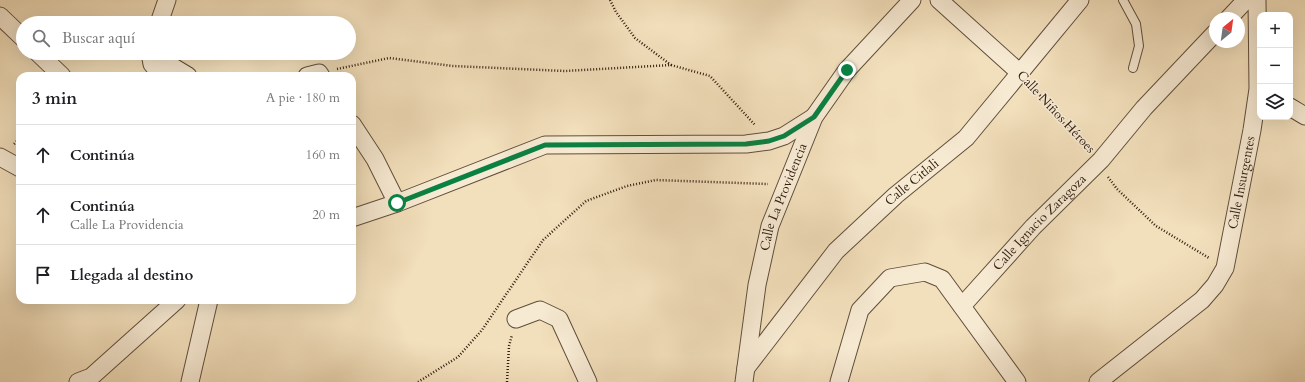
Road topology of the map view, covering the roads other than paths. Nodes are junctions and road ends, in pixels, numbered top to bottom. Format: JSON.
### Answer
{"nodes":[{"id":1,"x":167,"y":0,"type":"edge"},
{"id":2,"x":912,"y":0,"type":"edge"},
{"id":3,"x":939,"y":0,"type":"edge"},
{"id":4,"x":1080,"y":0,"type":"edge"},
{"id":5,"x":1123,"y":0,"type":"edge"},
{"id":6,"x":1246,"y":0,"type":"edge"},
{"id":7,"x":1257,"y":0,"type":"edge"},
{"id":8,"x":1235,"y":12,"type":"edge"},
{"id":9,"x":0,"y":16,"type":"edge"},
{"id":10,"x":161,"y":16,"type":"edge"},
{"id":11,"x":16,"y":31,"type":"edge"},
{"id":12,"x":1209,"y":39,"type":"edge"},
{"id":13,"x":45,"y":60,"type":"edge"},
{"id":14,"x":151,"y":60,"type":"edge"},
{"id":15,"x":162,"y":60,"type":"edge"},
{"id":16,"x":1133,"y":68,"type":"dead end"},
{"id":17,"x":58,"y":72,"type":"edge"},
{"id":18,"x":159,"y":72,"type":"edge"},
{"id":19,"x":181,"y":72,"type":"edge"},
{"id":20,"x":1020,"y":72,"type":"junction"},
{"id":21,"x":1259,"y":84,"type":"edge"},
{"id":22,"x":1257,"y":101,"type":"edge"},
{"id":23,"x":1293,"y":109,"type":"edge"},
{"id":24,"x":1305,"y":116,"type":"edge"},
{"id":25,"x":814,"y":117,"type":"junction"},
{"id":26,"x":356,"y":130,"type":"edge"},
{"id":27,"x":0,"y":157,"type":"edge"},
{"id":28,"x":16,"y":166,"type":"edge"},
{"id":29,"x":397,"y":203,"type":"junction"},
{"id":30,"x":356,"y":217,"type":"edge"},
{"id":31,"x":172,"y":304,"type":"edge"},
{"id":32,"x":208,"y":304,"type":"edge"},
{"id":33,"x":962,"y":306,"type":"junction"},
{"id":34,"x":516,"y":319,"type":"road end"},
{"id":35,"x":745,"y":375,"type":"edge"},
{"id":36,"x":78,"y":382,"type":"edge"},
{"id":37,"x":190,"y":382,"type":"edge"},
{"id":38,"x":588,"y":382,"type":"edge"},
{"id":39,"x":839,"y":382,"type":"edge"},
{"id":40,"x":1017,"y":382,"type":"edge"},
{"id":41,"x":1098,"y":382,"type":"edge"}],
"edges":[{"from":1,"to":10,"type":"street"},
{"from":2,"to":25,"type":"street","name":"Calle La Providencia"},
{"from":3,"to":20,"type":"street","name":"Calle Niños Héroes"},
{"from":4,"to":20,"type":"street","name":"Calle Citlali"},
{"from":5,"to":16,"type":"lane"},
{"from":6,"to":8,"type":"street"},
{"from":7,"to":21,"type":"street","name":"Calle Insurgentes"},
{"from":9,"to":11,"type":"street"},
{"from":12,"to":33,"type":"street","name":"Calle Ignacio Zaragoza"},
{"from":13,"to":17,"type":"street"},
{"from":14,"to":18,"type":"street"},
{"from":15,"to":19,"type":"street"},
{"from":20,"to":35,"type":"street","name":"Calle Citlali"},
{"from":22,"to":41,"type":"street","name":"Calle Insurgentes"},
{"from":23,"to":24,"type":"street"},
{"from":25,"to":29,"type":"street"},
{"from":25,"to":35,"type":"street","name":"Calle La Providencia"},
{"from":26,"to":29,"type":"street"},
{"from":27,"to":28,"type":"street"},
{"from":29,"to":30,"type":"street"},
{"from":31,"to":36,"type":"street"},
{"from":32,"to":37,"type":"street"},
{"from":33,"to":39,"type":"street"},
{"from":33,"to":40,"type":"street"},
{"from":34,"to":38,"type":"street"}]}
